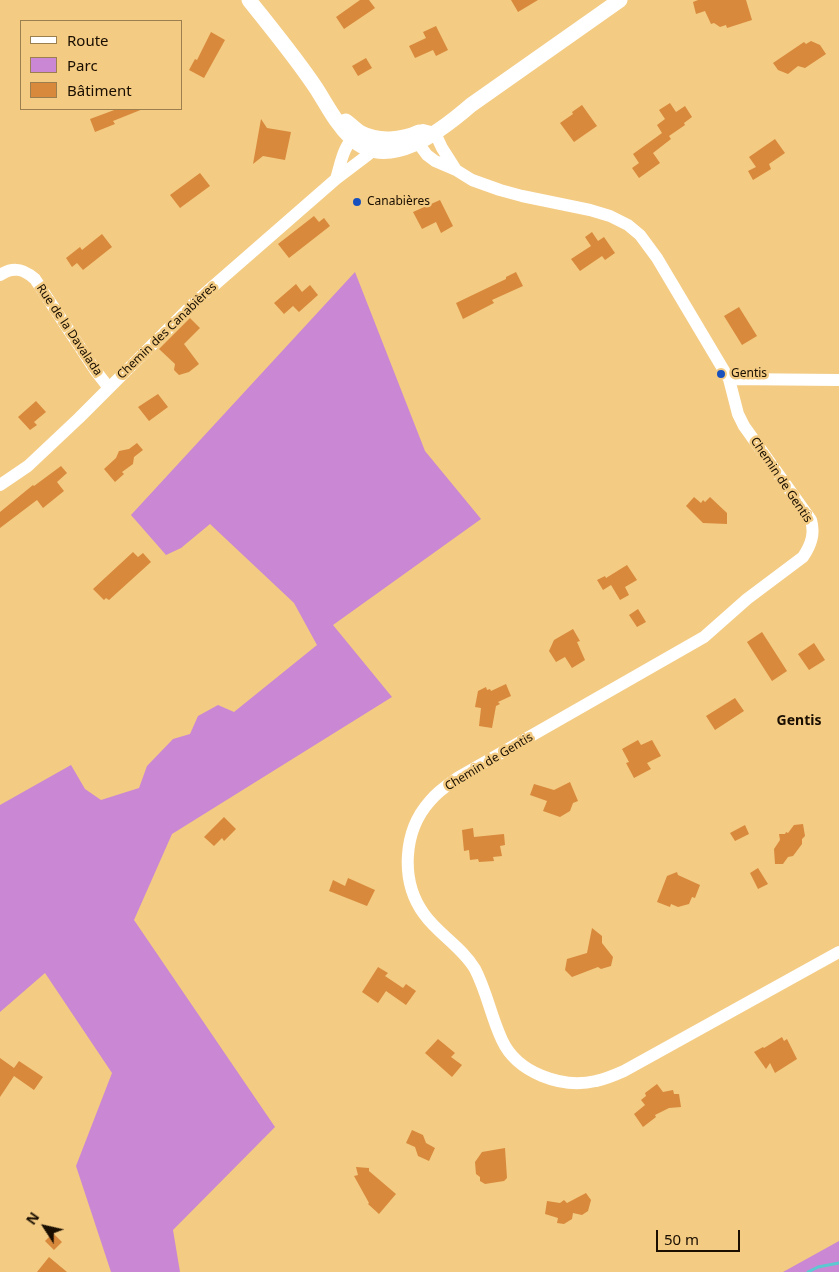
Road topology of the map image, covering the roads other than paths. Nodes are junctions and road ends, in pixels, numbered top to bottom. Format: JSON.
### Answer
{"nodes":[{"id":1,"x":249,"y":0,"type":"edge"},
{"id":2,"x":620,"y":0,"type":"edge"},
{"id":3,"x":426,"y":135,"type":"junction"},
{"id":4,"x":363,"y":139,"type":"junction"},
{"id":5,"x":456,"y":170,"type":"junction"},
{"id":6,"x":336,"y":179,"type":"junction"},
{"id":7,"x":0,"y":275,"type":"edge"},
{"id":8,"x":729,"y":379,"type":"junction"},
{"id":9,"x":839,"y":380,"type":"edge"},
{"id":10,"x":108,"y":388,"type":"junction"},
{"id":11,"x":0,"y":485,"type":"edge"},
{"id":12,"x":839,"y":952,"type":"edge"}],
"edges":[{"from":1,"to":4,"type":"street"},
{"from":2,"to":3,"type":"street"},
{"from":3,"to":4,"type":"street"},
{"from":3,"to":5,"type":"street","name":"Chemin de Gentis"},
{"from":3,"to":5,"type":"street","name":"Chemin de Gentis"},
{"from":4,"to":6,"type":"street"},
{"from":4,"to":6,"type":"street","name":"Chemin des Canabières"},
{"from":5,"to":8,"type":"street","name":"Chemin de Gentis"},
{"from":6,"to":10,"type":"street","name":"Chemin des Canabières"},
{"from":7,"to":10,"type":"street","name":"Rue de la Davalada"},
{"from":8,"to":9,"type":"street"},
{"from":8,"to":12,"type":"street","name":"Chemin de Gentis"},
{"from":10,"to":11,"type":"street","name":"Chemin des Canabières"}]}
